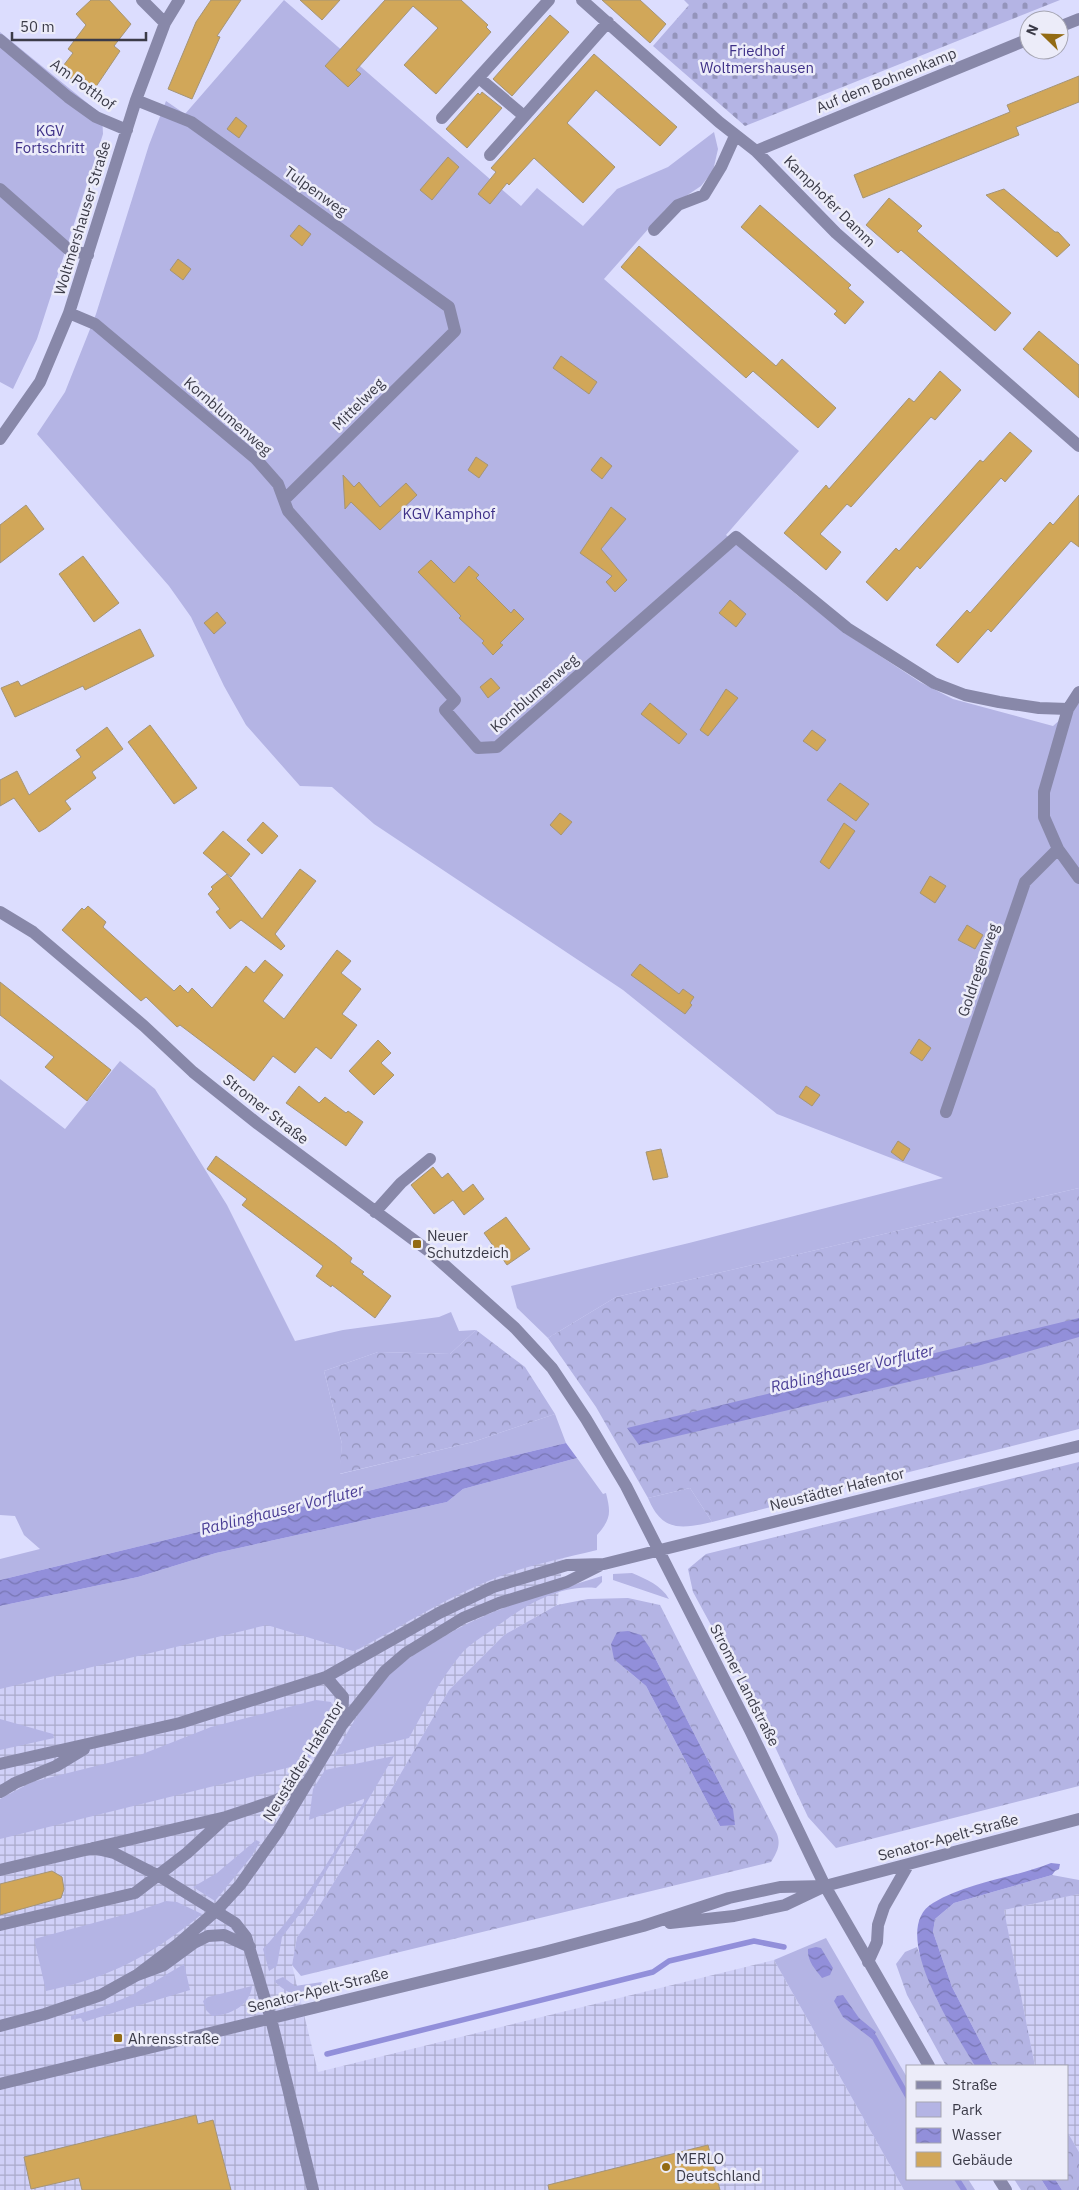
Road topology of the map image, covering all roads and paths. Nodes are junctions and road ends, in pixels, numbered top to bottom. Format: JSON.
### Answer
{"nodes":[{"id":1,"x":142,"y":0,"type":"edge"},
{"id":2,"x":179,"y":0,"type":"edge"},
{"id":3,"x":549,"y":0,"type":"edge"},
{"id":4,"x":582,"y":0,"type":"edge"},
{"id":5,"x":165,"y":22,"type":"junction"},
{"id":6,"x":608,"y":22,"type":"junction"},
{"id":7,"x":0,"y":40,"type":"edge"},
{"id":8,"x":1019,"y":43,"type":"edge"},
{"id":9,"x":479,"y":78,"type":"junction"},
{"id":10,"x":136,"y":100,"type":"junction"},
{"id":11,"x":524,"y":116,"type":"junction"},
{"id":12,"x":442,"y":118,"type":"dead end"},
{"id":13,"x":126,"y":130,"type":"junction"},
{"id":14,"x":736,"y":136,"type":"junction"},
{"id":15,"x":756,"y":151,"type":"junction"},
{"id":16,"x":490,"y":155,"type":"dead end"},
{"id":17,"x":0,"y":189,"type":"edge"},
{"id":18,"x":654,"y":230,"type":"dead end"},
{"id":19,"x":88,"y":255,"type":"junction"},
{"id":20,"x":69,"y":313,"type":"junction"},
{"id":21,"x":455,"y":331,"type":"joint"},
{"id":22,"x":0,"y":439,"type":"edge"},
{"id":23,"x":1079,"y":446,"type":"edge"},
{"id":24,"x":284,"y":500,"type":"junction"},
{"id":25,"x":1079,"y":692,"type":"edge"},
{"id":26,"x":1068,"y":709,"type":"junction"},
{"id":27,"x":1058,"y":849,"type":"junction"},
{"id":28,"x":1079,"y":878,"type":"edge"},
{"id":29,"x":0,"y":912,"type":"edge"},
{"id":30,"x":946,"y":1112,"type":"dead end"},
{"id":31,"x":430,"y":1159,"type":"dead end"},
{"id":32,"x":375,"y":1212,"type":"junction"},
{"id":33,"x":516,"y":1328,"type":"joint"},
{"id":34,"x":1079,"y":1446,"type":"edge"},
{"id":35,"x":658,"y":1551,"type":"junction"},
{"id":36,"x":604,"y":1564,"type":"junction"},
{"id":37,"x":326,"y":1678,"type":"junction"},
{"id":38,"x":342,"y":1725,"type":"junction"},
{"id":39,"x":92,"y":1744,"type":"junction"},
{"id":40,"x":0,"y":1764,"type":"edge"},
{"id":41,"x":309,"y":1782,"type":"junction"},
{"id":42,"x":0,"y":1792,"type":"edge"},
{"id":43,"x":226,"y":1817,"type":"junction"},
{"id":44,"x":1079,"y":1819,"type":"edge"},
{"id":45,"x":93,"y":1848,"type":"junction"},
{"id":46,"x":908,"y":1865,"type":"junction"},
{"id":47,"x":0,"y":1870,"type":"edge"},
{"id":48,"x":159,"y":1876,"type":"junction"},
{"id":49,"x":825,"y":1886,"type":"junction"},
{"id":50,"x":217,"y":1910,"type":"junction"},
{"id":51,"x":0,"y":1925,"type":"edge"},
{"id":52,"x":643,"y":1926,"type":"junction"},
{"id":53,"x":250,"y":1947,"type":"junction"},
{"id":54,"x":868,"y":1962,"type":"junction"},
{"id":55,"x":137,"y":1975,"type":"junction"},
{"id":56,"x":271,"y":2019,"type":"junction"},
{"id":57,"x":0,"y":2026,"type":"edge"},
{"id":58,"x":928,"y":2065,"type":"edge"},
{"id":59,"x":0,"y":2084,"type":"edge"},
{"id":60,"x":313,"y":2190,"type":"edge"}],
"edges":[{"from":1,"to":5,"type":"street"},
{"from":2,"to":5,"type":"street","name":"Woltmershauser Straße"},
{"from":3,"to":9,"type":"street"},
{"from":4,"to":6,"type":"street","name":"Kamphofer Damm"},
{"from":5,"to":10,"type":"street","name":"Woltmershauser Straße"},
{"from":6,"to":11,"type":"street"},
{"from":6,"to":14,"type":"street","name":"Kamphofer Damm"},
{"from":7,"to":13,"type":"street","name":"Am Potthof"},
{"from":8,"to":15,"type":"street","name":"Auf dem Bohnenkamp"},
{"from":9,"to":11,"type":"street"},
{"from":9,"to":12,"type":"street"},
{"from":10,"to":13,"type":"street","name":"Woltmershauser Straße"},
{"from":10,"to":21,"type":"street","name":"Tulpenweg"},
{"from":11,"to":16,"type":"street"},
{"from":13,"to":19,"type":"street","name":"Woltmershauser Straße"},
{"from":14,"to":15,"type":"street","name":"Kamphofer Damm"},
{"from":14,"to":18,"type":"street"},
{"from":15,"to":23,"type":"street","name":"Kamphofer Damm"},
{"from":17,"to":19,"type":"street"},
{"from":19,"to":20,"type":"street","name":"Woltmershauser Straße"},
{"from":20,"to":22,"type":"street","name":"Woltmershauser Straße"},
{"from":20,"to":24,"type":"street","name":"Kornblumenweg"},
{"from":21,"to":24,"type":"street","name":"Mittelweg"},
{"from":24,"to":26,"type":"street","name":"Kornblumenweg"},
{"from":25,"to":26,"type":"street"},
{"from":26,"to":27,"type":"street"},
{"from":27,"to":28,"type":"street"},
{"from":27,"to":30,"type":"street","name":"Goldregenweg"},
{"from":29,"to":32,"type":"street","name":"Stromer Straße"},
{"from":31,"to":32,"type":"street"},
{"from":32,"to":33,"type":"street","name":"Stromer Straße"},
{"from":33,"to":35,"type":"street","name":"Stromer Landstraße"},
{"from":34,"to":35,"type":"street","name":"Neustädter Hafentor"},
{"from":35,"to":36,"type":"street","name":"Neustädter Hafentor"},
{"from":35,"to":49,"type":"street","name":"Stromer Landstraße"},
{"from":36,"to":37,"type":"street","name":"Neustädter Hafentor"},
{"from":36,"to":38,"type":"street","name":"Neustädter Hafentor"},
{"from":37,"to":38,"type":"street"},
{"from":37,"to":39,"type":"street","name":"Neustädter Hafentor"},
{"from":38,"to":41,"type":"street","name":"Neustädter Hafentor"},
{"from":39,"to":40,"type":"street","name":"Neustädter Hafentor"},
{"from":39,"to":42,"type":"street"},
{"from":41,"to":43,"type":"street"},
{"from":41,"to":50,"type":"street","name":"Neustädter Hafentor"},
{"from":43,"to":45,"type":"street"},
{"from":43,"to":48,"type":"street"},
{"from":44,"to":46,"type":"street","name":"Senator-Apelt-Straße"},
{"from":45,"to":47,"type":"street"},
{"from":45,"to":48,"type":"street"},
{"from":46,"to":49,"type":"street","name":"Senator-Apelt-Straße"},
{"from":46,"to":54,"type":"street"},
{"from":48,"to":50,"type":"street"},
{"from":48,"to":51,"type":"street"},
{"from":49,"to":52,"type":"street","name":"Senator-Apelt-Straße"},
{"from":49,"to":52,"type":"street","name":"Senator-Apelt-Straße"},
{"from":49,"to":54,"type":"street","name":"Stromer Landstraße"},
{"from":50,"to":53,"type":"street"},
{"from":50,"to":55,"type":"street","name":"Neustädter Hafentor"},
{"from":52,"to":56,"type":"street","name":"Senator-Apelt-Straße"},
{"from":53,"to":55,"type":"street","name":"Neustädter Hafentor"},
{"from":53,"to":56,"type":"street"},
{"from":54,"to":58,"type":"street","name":"Stromer Landstraße"},
{"from":55,"to":57,"type":"street","name":"Neustädter Hafentor"},
{"from":56,"to":59,"type":"street","name":"Senator-Apelt-Straße"},
{"from":56,"to":60,"type":"street"}]}
